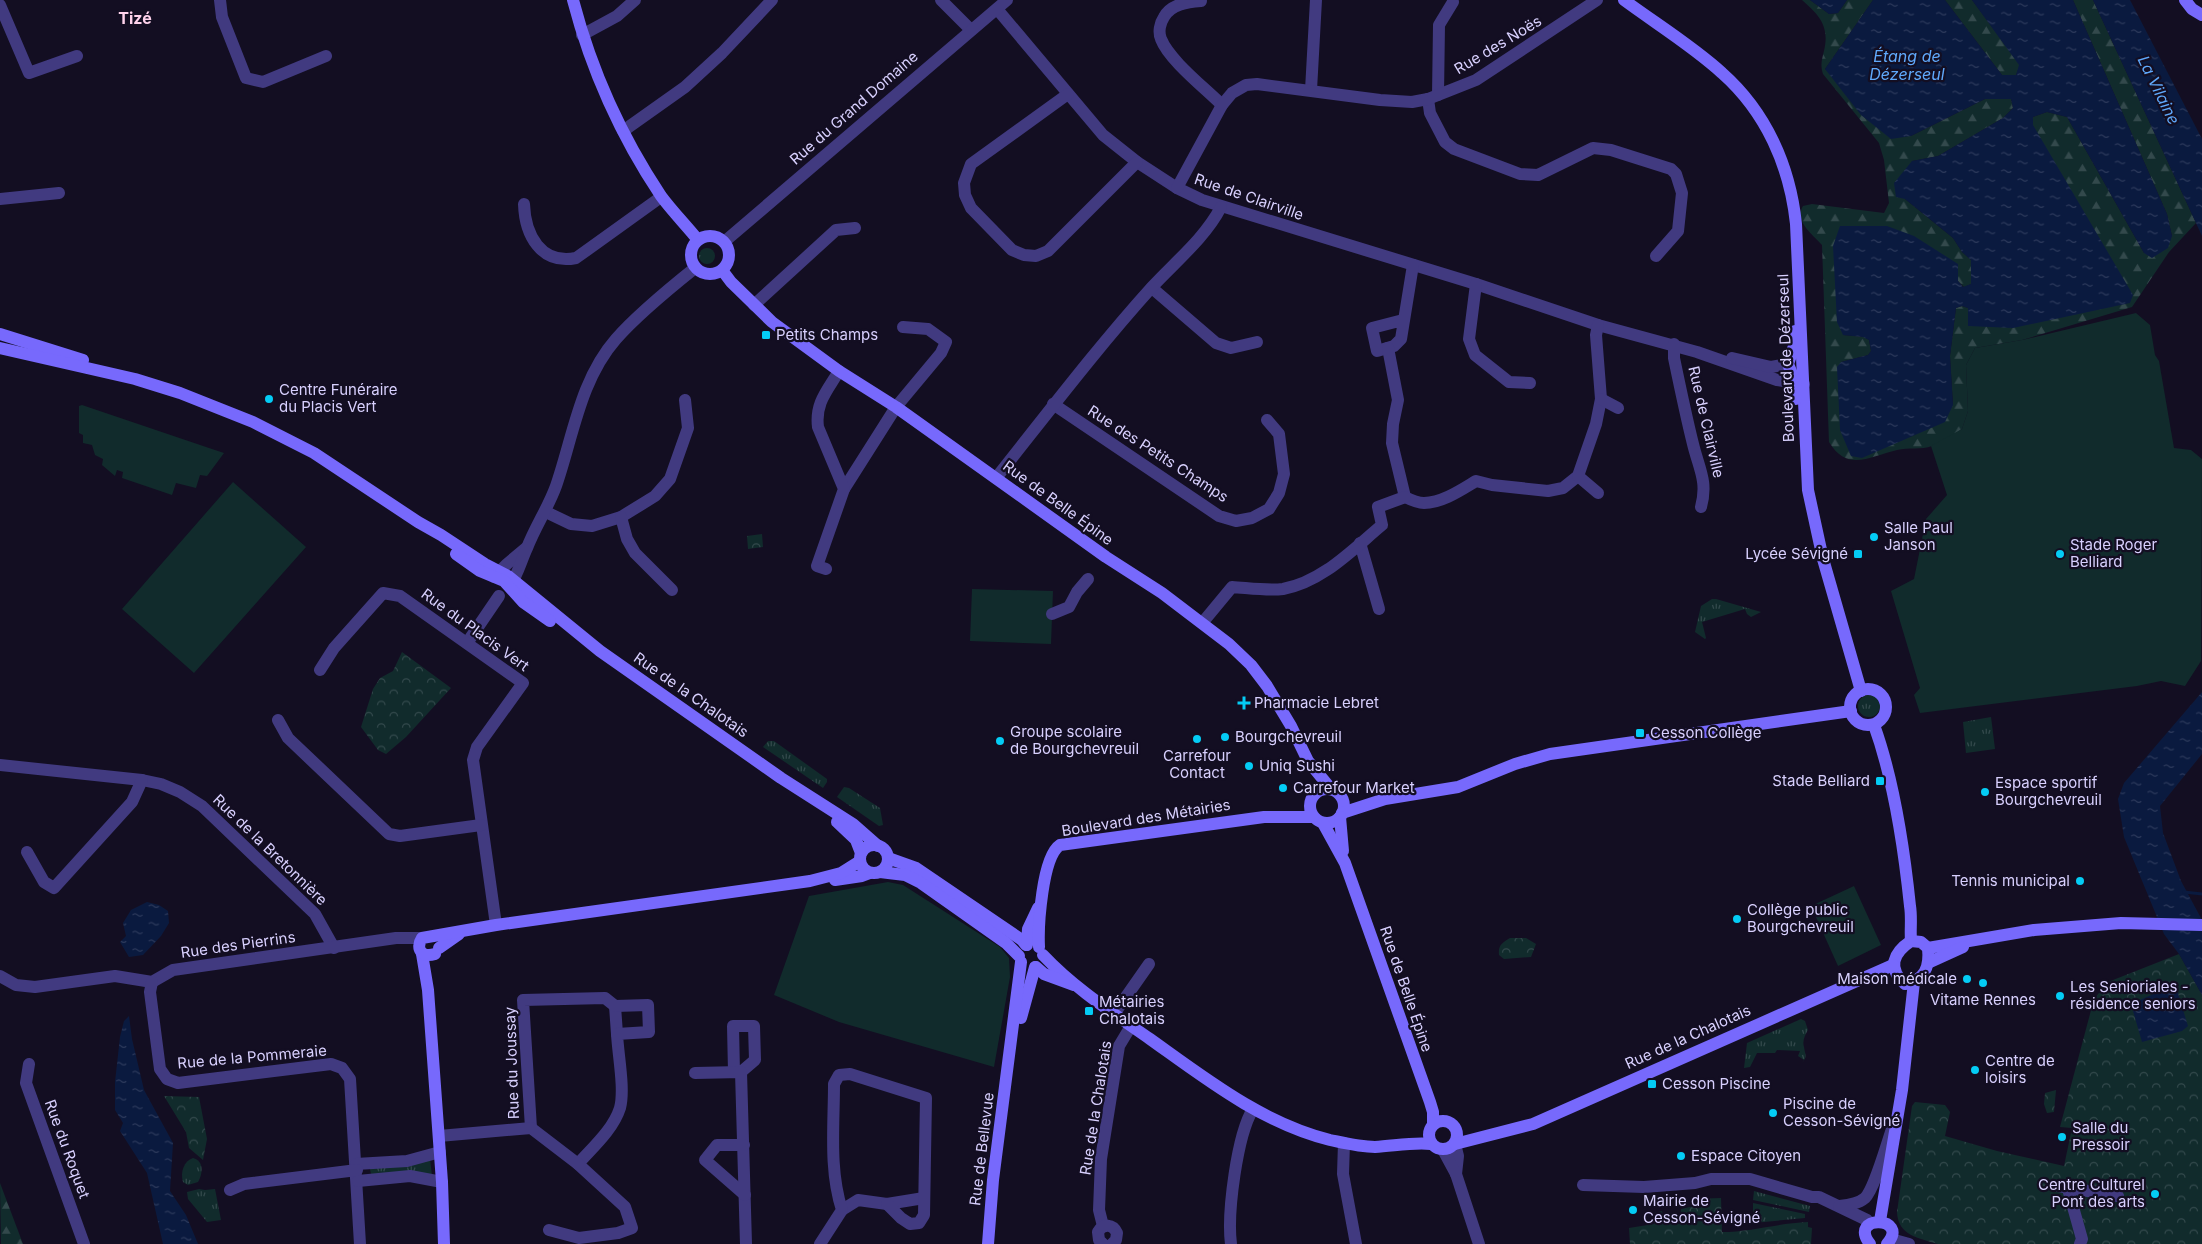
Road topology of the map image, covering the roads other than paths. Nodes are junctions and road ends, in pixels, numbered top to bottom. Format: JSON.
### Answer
{"nodes":[{"id":1,"x":220,"y":0,"type":"edge"},
{"id":2,"x":573,"y":0,"type":"edge"},
{"id":3,"x":635,"y":0,"type":"edge"},
{"id":4,"x":772,"y":0,"type":"edge"},
{"id":5,"x":941,"y":0,"type":"edge"},
{"id":6,"x":1007,"y":0,"type":"edge"},
{"id":7,"x":1316,"y":0,"type":"edge"},
{"id":8,"x":1597,"y":0,"type":"edge"},
{"id":9,"x":1624,"y":0,"type":"edge"},
{"id":10,"x":2185,"y":0,"type":"edge"},
{"id":11,"x":1201,"y":1,"type":"edge"},
{"id":12,"x":1453,"y":2,"type":"dead end"},
{"id":13,"x":0,"y":5,"type":"edge"},
{"id":14,"x":997,"y":9,"type":"junction"},
{"id":15,"x":2202,"y":15,"type":"edge"},
{"id":16,"x":971,"y":30,"type":"junction"},
{"id":17,"x":582,"y":36,"type":"junction"},
{"id":18,"x":77,"y":56,"type":"dead end"},
{"id":19,"x":326,"y":56,"type":"dead end"},
{"id":20,"x":1311,"y":90,"type":"junction"},
{"id":21,"x":1068,"y":94,"type":"junction"},
{"id":22,"x":1433,"y":97,"type":"junction"},
{"id":23,"x":1222,"y":105,"type":"junction"},
{"id":24,"x":623,"y":131,"type":"junction"},
{"id":25,"x":1137,"y":162,"type":"junction"},
{"id":26,"x":1177,"y":188,"type":"junction"},
{"id":27,"x":59,"y":193,"type":"dead end"},
{"id":28,"x":662,"y":196,"type":"junction"},
{"id":29,"x":0,"y":199,"type":"edge"},
{"id":30,"x":524,"y":204,"type":"dead end"},
{"id":31,"x":1221,"y":208,"type":"junction"},
{"id":32,"x":1796,"y":224,"type":"junction"},
{"id":33,"x":855,"y":228,"type":"dead end"},
{"id":34,"x":698,"y":240,"type":"junction"},
{"id":35,"x":724,"y":242,"type":"junction"},
{"id":36,"x":1656,"y":256,"type":"dead end"},
{"id":37,"x":1413,"y":265,"type":"junction"},
{"id":38,"x":695,"y":268,"type":"junction"},
{"id":39,"x":722,"y":270,"type":"junction"},
{"id":40,"x":1476,"y":284,"type":"junction"},
{"id":41,"x":1152,"y":288,"type":"junction"},
{"id":42,"x":754,"y":305,"type":"junction"},
{"id":43,"x":1403,"y":320,"type":"junction"},
{"id":44,"x":1598,"y":325,"type":"junction"},
{"id":45,"x":903,"y":327,"type":"dead end"},
{"id":46,"x":0,"y":334,"type":"edge"},
{"id":47,"x":1257,"y":342,"type":"dead end"},
{"id":48,"x":1674,"y":344,"type":"junction"},
{"id":49,"x":0,"y":348,"type":"edge"},
{"id":50,"x":1388,"y":348,"type":"junction"},
{"id":51,"x":1698,"y":352,"type":"junction"},
{"id":52,"x":1788,"y":364,"type":"junction"},
{"id":53,"x":839,"y":371,"type":"junction"},
{"id":54,"x":135,"y":379,"type":"junction"},
{"id":55,"x":1530,"y":383,"type":"dead end"},
{"id":56,"x":1800,"y":384,"type":"junction"},
{"id":57,"x":1601,"y":399,"type":"junction"},
{"id":58,"x":685,"y":400,"type":"dead end"},
{"id":59,"x":1053,"y":404,"type":"junction"},
{"id":60,"x":896,"y":407,"type":"junction"},
{"id":61,"x":1618,"y":408,"type":"dead end"},
{"id":62,"x":1267,"y":420,"type":"dead end"},
{"id":63,"x":1578,"y":476,"type":"junction"},
{"id":64,"x":996,"y":478,"type":"junction"},
{"id":65,"x":844,"y":488,"type":"junction"},
{"id":66,"x":1598,"y":493,"type":"dead end"},
{"id":67,"x":1404,"y":497,"type":"junction"},
{"id":68,"x":1702,"y":507,"type":"dead end"},
{"id":69,"x":546,"y":512,"type":"junction"},
{"id":70,"x":620,"y":516,"type":"junction"},
{"id":71,"x":1360,"y":543,"type":"junction"},
{"id":72,"x":526,"y":548,"type":"junction"},
{"id":73,"x":826,"y":569,"type":"dead end"},
{"id":74,"x":497,"y":574,"type":"junction"},
{"id":75,"x":1088,"y":579,"type":"dead end"},
{"id":76,"x":512,"y":583,"type":"junction"},
{"id":77,"x":672,"y":590,"type":"dead end"},
{"id":78,"x":499,"y":596,"type":"dead end"},
{"id":79,"x":1379,"y":609,"type":"dead end"},
{"id":80,"x":1052,"y":614,"type":"dead end"},
{"id":81,"x":1202,"y":622,"type":"junction"},
{"id":82,"x":467,"y":643,"type":"junction"},
{"id":83,"x":320,"y":670,"type":"dead end"},
{"id":84,"x":1861,"y":691,"type":"junction"},
{"id":85,"x":1851,"y":711,"type":"junction"},
{"id":86,"x":278,"y":720,"type":"dead end"},
{"id":87,"x":1874,"y":725,"type":"junction"},
{"id":88,"x":1308,"y":761,"type":"junction"},
{"id":89,"x":0,"y":765,"type":"edge"},
{"id":90,"x":781,"y":778,"type":"junction"},
{"id":91,"x":142,"y":780,"type":"junction"},
{"id":92,"x":1330,"y":789,"type":"junction"},
{"id":93,"x":1342,"y":797,"type":"junction"},
{"id":94,"x":1311,"y":798,"type":"junction"},
{"id":95,"x":1385,"y":800,"type":"junction"},
{"id":96,"x":1341,"y":815,"type":"junction"},
{"id":97,"x":1264,"y":817,"type":"junction"},
{"id":98,"x":1318,"y":820,"type":"junction"},
{"id":99,"x":481,"y":826,"type":"junction"},
{"id":100,"x":878,"y":846,"type":"junction"},
{"id":101,"x":27,"y":852,"type":"dead end"},
{"id":102,"x":861,"y":857,"type":"junction"},
{"id":103,"x":888,"y":858,"type":"junction"},
{"id":104,"x":1345,"y":863,"type":"junction"},
{"id":105,"x":875,"y":873,"type":"junction"},
{"id":106,"x":810,"y":881,"type":"junction"},
{"id":107,"x":496,"y":925,"type":"junction"},
{"id":108,"x":2202,"y":925,"type":"edge"},
{"id":109,"x":1911,"y":941,"type":"junction"},
{"id":110,"x":1977,"y":941,"type":"junction"},
{"id":111,"x":428,"y":947,"type":"junction"},
{"id":112,"x":334,"y":948,"type":"junction"},
{"id":113,"x":1928,"y":948,"type":"junction"},
{"id":114,"x":1029,"y":952,"type":"junction"},
{"id":115,"x":1930,"y":962,"type":"junction"},
{"id":116,"x":1149,"y":964,"type":"dead end"},
{"id":117,"x":1893,"y":965,"type":"junction"},
{"id":118,"x":1036,"y":967,"type":"junction"},
{"id":119,"x":0,"y":976,"type":"edge"},
{"id":120,"x":152,"y":982,"type":"junction"},
{"id":121,"x":1914,"y":982,"type":"junction"},
{"id":122,"x":1076,"y":986,"type":"junction"},
{"id":123,"x":615,"y":1006,"type":"junction"},
{"id":124,"x":1114,"y":1014,"type":"junction"},
{"id":125,"x":1131,"y":1026,"type":"junction"},
{"id":126,"x":617,"y":1034,"type":"junction"},
{"id":127,"x":1010,"y":1058,"type":"junction"},
{"id":128,"x":29,"y":1064,"type":"dead end"},
{"id":129,"x":696,"y":1074,"type":"dead end"},
{"id":130,"x":1252,"y":1109,"type":"junction"},
{"id":131,"x":1896,"y":1119,"type":"junction"},
{"id":132,"x":1431,"y":1127,"type":"junction"},
{"id":133,"x":531,"y":1128,"type":"junction"},
{"id":134,"x":1457,"y":1130,"type":"junction"},
{"id":135,"x":1494,"y":1135,"type":"junction"},
{"id":136,"x":439,"y":1136,"type":"junction"},
{"id":137,"x":1344,"y":1143,"type":"junction"},
{"id":138,"x":1455,"y":1144,"type":"junction"},
{"id":139,"x":744,"y":1145,"type":"junction"},
{"id":140,"x":1395,"y":1145,"type":"junction"},
{"id":141,"x":1437,"y":1147,"type":"junction"},
{"id":142,"x":440,"y":1152,"type":"junction"},
{"id":143,"x":578,"y":1164,"type":"junction"},
{"id":144,"x":357,"y":1172,"type":"junction"},
{"id":145,"x":1456,"y":1174,"type":"junction"},
{"id":146,"x":442,"y":1182,"type":"junction"},
{"id":147,"x":1583,"y":1185,"type":"dead end"},
{"id":148,"x":230,"y":1190,"type":"dead end"},
{"id":149,"x":745,"y":1195,"type":"junction"},
{"id":150,"x":2118,"y":1196,"type":"dead end"},
{"id":151,"x":924,"y":1198,"type":"junction"},
{"id":152,"x":887,"y":1204,"type":"junction"},
{"id":153,"x":1839,"y":1206,"type":"junction"},
{"id":154,"x":842,"y":1210,"type":"junction"},
{"id":155,"x":1875,"y":1222,"type":"junction"},
{"id":156,"x":1103,"y":1226,"type":"junction"},
{"id":157,"x":549,"y":1230,"type":"dead end"},
{"id":158,"x":1889,"y":1241,"type":"edge"},
{"id":159,"x":84,"y":1244,"type":"edge"},
{"id":160,"x":360,"y":1244,"type":"edge"},
{"id":161,"x":444,"y":1244,"type":"edge"},
{"id":162,"x":746,"y":1244,"type":"edge"},
{"id":163,"x":820,"y":1244,"type":"edge"},
{"id":164,"x":988,"y":1244,"type":"edge"},
{"id":165,"x":1104,"y":1244,"type":"edge"},
{"id":166,"x":1112,"y":1244,"type":"edge"},
{"id":167,"x":1231,"y":1244,"type":"edge"},
{"id":168,"x":1356,"y":1244,"type":"edge"},
{"id":169,"x":1479,"y":1244,"type":"edge"},
{"id":170,"x":1870,"y":1244,"type":"edge"},
{"id":171,"x":1909,"y":1244,"type":"edge"},
{"id":172,"x":2080,"y":1244,"type":"edge"}],
"edges":[{"from":1,"to":19,"type":"street"},
{"from":2,"to":17,"type":"street"},
{"from":3,"to":17,"type":"street"},
{"from":4,"to":24,"type":"street"},
{"from":5,"to":16,"type":"street"},
{"from":6,"to":14,"type":"street","name":"Rue du Grand Domaine"},
{"from":7,"to":20,"type":"street"},
{"from":8,"to":22,"type":"street","name":"Rue des Noës"},
{"from":9,"to":32,"type":"street","name":"Boulevard de Dézerseul"},
{"from":10,"to":15,"type":"street"},
{"from":11,"to":23,"type":"street"},
{"from":12,"to":22,"type":"street","name":"Rue des Noës"},
{"from":13,"to":18,"type":"street"},
{"from":14,"to":16,"type":"street","name":"Rue du Grand Domaine"},
{"from":14,"to":21,"type":"street","name":"Rue de Clairville"},
{"from":16,"to":35,"type":"street","name":"Rue du Grand Domaine"},
{"from":17,"to":24,"type":"street"},
{"from":20,"to":22,"type":"street","name":"Rue des Noës"},
{"from":20,"to":23,"type":"street","name":"Rue des Noës"},
{"from":21,"to":25,"type":"street","name":"Rue de Clairville"},
{"from":21,"to":25,"type":"street"},
{"from":22,"to":36,"type":"street","name":"Rue des Noës"},
{"from":23,"to":26,"type":"street","name":"Rue des Noës"},
{"from":24,"to":28,"type":"street"},
{"from":25,"to":26,"type":"street","name":"Rue de Clairville"},
{"from":26,"to":31,"type":"street","name":"Rue de Clairville"},
{"from":27,"to":29,"type":"street"},
{"from":28,"to":30,"type":"street"},
{"from":28,"to":34,"type":"street"},
{"from":31,"to":37,"type":"street","name":"Rue de Clairville"},
{"from":31,"to":41,"type":"street"},
{"from":32,"to":52,"type":"street","name":"Boulevard de Dézerseul"},
{"from":32,"to":56,"type":"street","name":"Boulevard de Dézerseul"},
{"from":33,"to":42,"type":"street"},
{"from":34,"to":35,"type":"street"},
{"from":34,"to":38,"type":"street"},
{"from":35,"to":39,"type":"street"},
{"from":37,"to":40,"type":"street","name":"Rue de Clairville"},
{"from":37,"to":43,"type":"street"},
{"from":38,"to":39,"type":"street"},
{"from":38,"to":69,"type":"street"},
{"from":39,"to":42,"type":"street","name":"Rue de Belle Épine"},
{"from":40,"to":44,"type":"street","name":"Rue de Clairville"},
{"from":40,"to":55,"type":"street"},
{"from":41,"to":47,"type":"street"},
{"from":41,"to":59,"type":"street"},
{"from":42,"to":53,"type":"street","name":"Rue de Belle Épine"},
{"from":43,"to":50,"type":"street"},
{"from":43,"to":50,"type":"street"},
{"from":44,"to":48,"type":"street","name":"Rue de Clairville"},
{"from":44,"to":57,"type":"street"},
{"from":45,"to":60,"type":"street"},
{"from":46,"to":54,"type":"street","name":"Rue de la Chalotais"},
{"from":48,"to":51,"type":"street","name":"Rue de Clairville"},
{"from":48,"to":68,"type":"street","name":"Rue de Clairville"},
{"from":49,"to":54,"type":"street","name":"Rue de la Chalotais"},
{"from":50,"to":67,"type":"street"},
{"from":51,"to":52,"type":"street","name":"Rue de Clairville"},
{"from":51,"to":56,"type":"street","name":"Rue de Clairville"},
{"from":52,"to":56,"type":"street","name":"Boulevard de Dézerseul"},
{"from":53,"to":60,"type":"street","name":"Rue de Belle Épine"},
{"from":53,"to":65,"type":"street"},
{"from":54,"to":74,"type":"street","name":"Rue de la Chalotais"},
{"from":56,"to":84,"type":"street","name":"Boulevard de Dézerseul"},
{"from":57,"to":61,"type":"street"},
{"from":57,"to":63,"type":"street"},
{"from":58,"to":70,"type":"street"},
{"from":59,"to":62,"type":"street","name":"Rue des Petits Champs"},
{"from":59,"to":64,"type":"street"},
{"from":60,"to":64,"type":"street","name":"Rue de Belle Épine"},
{"from":60,"to":65,"type":"street"},
{"from":63,"to":66,"type":"street"},
{"from":63,"to":67,"type":"street"},
{"from":64,"to":81,"type":"street","name":"Rue de Belle Épine"},
{"from":65,"to":73,"type":"street"},
{"from":67,"to":71,"type":"street"},
{"from":69,"to":70,"type":"street"},
{"from":69,"to":72,"type":"street"},
{"from":70,"to":77,"type":"street"},
{"from":71,"to":79,"type":"street"},
{"from":71,"to":81,"type":"street"},
{"from":72,"to":74,"type":"street"},
{"from":72,"to":76,"type":"street"},
{"from":74,"to":76,"type":"street","name":"Rue de la Chalotais"},
{"from":75,"to":80,"type":"street"},
{"from":76,"to":90,"type":"street","name":"Rue de la Chalotais"},
{"from":78,"to":82,"type":"street"},
{"from":81,"to":88,"type":"street","name":"Rue de Belle Épine"},
{"from":82,"to":83,"type":"street","name":"Rue du Placis Vert"},
{"from":82,"to":99,"type":"street","name":"Rue du Placis Vert"},
{"from":84,"to":85,"type":"street"},
{"from":84,"to":87,"type":"street"},
{"from":85,"to":87,"type":"street"},
{"from":85,"to":95,"type":"street"},
{"from":86,"to":99,"type":"street"},
{"from":87,"to":109,"type":"street"},
{"from":88,"to":92,"type":"street","name":"Rue de Belle Épine"},
{"from":88,"to":94,"type":"street","name":"Rue de Belle Épine"},
{"from":89,"to":91,"type":"street","name":"Rue de la Bretonnière"},
{"from":90,"to":100,"type":"street","name":"Rue de la Chalotais"},
{"from":90,"to":102,"type":"street","name":"Rue de la Chalotais"},
{"from":91,"to":101,"type":"street"},
{"from":91,"to":112,"type":"street","name":"Rue de la Bretonnière"},
{"from":92,"to":93,"type":"street"},
{"from":92,"to":94,"type":"street"},
{"from":93,"to":95,"type":"street"},
{"from":93,"to":96,"type":"street"},
{"from":94,"to":97,"type":"street","name":"Boulevard des Métairies"},
{"from":94,"to":98,"type":"street"},
{"from":95,"to":96,"type":"street"},
{"from":96,"to":98,"type":"street"},
{"from":96,"to":104,"type":"street","name":"Rue de Belle Épine"},
{"from":97,"to":98,"type":"street","name":"Boulevard des Métairies"},
{"from":97,"to":114,"type":"street","name":"Boulevard des Métairies"},
{"from":98,"to":104,"type":"street","name":"Rue de Belle Épine"},
{"from":99,"to":107,"type":"street","name":"Rue du Placis Vert"},
{"from":100,"to":102,"type":"street"},
{"from":100,"to":103,"type":"street"},
{"from":102,"to":105,"type":"street"},
{"from":102,"to":106,"type":"street"},
{"from":103,"to":105,"type":"street"},
{"from":103,"to":114,"type":"street","name":"Rue de la Chalotais"},
{"from":104,"to":132,"type":"street","name":"Rue de Belle Épine"},
{"from":105,"to":106,"type":"street"},
{"from":105,"to":114,"type":"street","name":"Rue de la Chalotais"},
{"from":106,"to":107,"type":"street"},
{"from":107,"to":111,"type":"street"},
{"from":108,"to":110,"type":"street"},
{"from":109,"to":113,"type":"street"},
{"from":109,"to":117,"type":"street"},
{"from":110,"to":113,"type":"street"},
{"from":110,"to":115,"type":"street"},
{"from":111,"to":112,"type":"street","name":"Rue des Pierrins"},
{"from":111,"to":136,"type":"street"},
{"from":112,"to":120,"type":"street","name":"Rue des Pierrins"},
{"from":113,"to":115,"type":"street"},
{"from":114,"to":118,"type":"street","name":"Rue de la Chalotais"},
{"from":114,"to":122,"type":"street","name":"Rue de la Chalotais"},
{"from":114,"to":127,"type":"street","name":"Rue de Bellevue"},
{"from":115,"to":121,"type":"street"},
{"from":116,"to":124,"type":"street"},
{"from":117,"to":121,"type":"street"},
{"from":117,"to":135,"type":"street","name":"Rue de la Chalotais"},
{"from":118,"to":122,"type":"street","name":"Rue de la Chalotais"},
{"from":118,"to":127,"type":"street","name":"Rue de Bellevue"},
{"from":119,"to":120,"type":"street"},
{"from":120,"to":144,"type":"street","name":"Rue de la Pommeraie"},
{"from":121,"to":131,"type":"street"},
{"from":122,"to":124,"type":"street","name":"Rue de la Chalotais"},
{"from":123,"to":126,"type":"street"},
{"from":123,"to":126,"type":"street","name":"Rue du Joussay"},
{"from":123,"to":133,"type":"street","name":"Rue du Joussay"},
{"from":124,"to":125,"type":"street","name":"Rue de la Chalotais"},
{"from":125,"to":130,"type":"street","name":"Rue de la Chalotais"},
{"from":125,"to":156,"type":"street","name":"Rue de la Chalotais"},
{"from":126,"to":143,"type":"street"},
{"from":127,"to":164,"type":"street","name":"Rue de Bellevue"},
{"from":128,"to":159,"type":"street","name":"Rue du Roquet"},
{"from":129,"to":139,"type":"street"},
{"from":130,"to":137,"type":"street","name":"Rue de la Chalotais"},
{"from":130,"to":167,"type":"street"},
{"from":131,"to":153,"type":"street"},
{"from":131,"to":155,"type":"street"},
{"from":132,"to":134,"type":"street"},
{"from":132,"to":140,"type":"street","name":"Rue de la Chalotais"},
{"from":132,"to":141,"type":"street"},
{"from":133,"to":136,"type":"street","name":"Rue du Joussay"},
{"from":133,"to":143,"type":"street","name":"Rue du Joussay"},
{"from":134,"to":135,"type":"street","name":"Rue de la Chalotais"},
{"from":134,"to":138,"type":"street"},
{"from":135,"to":138,"type":"street","name":"Rue de la Chalotais"},
{"from":136,"to":142,"type":"street"},
{"from":137,"to":140,"type":"street","name":"Rue de la Chalotais"},
{"from":137,"to":168,"type":"street"},
{"from":138,"to":141,"type":"street"},
{"from":138,"to":145,"type":"street"},
{"from":139,"to":149,"type":"street"},
{"from":139,"to":149,"type":"street"},
{"from":140,"to":141,"type":"street","name":"Rue de la Chalotais"},
{"from":141,"to":145,"type":"street"},
{"from":142,"to":144,"type":"street"},
{"from":142,"to":146,"type":"street"},
{"from":143,"to":157,"type":"street","name":"Rue du Joussay"},
{"from":144,"to":146,"type":"street"},
{"from":144,"to":148,"type":"street"},
{"from":144,"to":160,"type":"street","name":"Rue de la Pommeraie"},
{"from":145,"to":169,"type":"street"},
{"from":146,"to":161,"type":"street"},
{"from":147,"to":153,"type":"street"},
{"from":149,"to":162,"type":"street"},
{"from":150,"to":172,"type":"street"},
{"from":151,"to":152,"type":"street"},
{"from":151,"to":152,"type":"street"},
{"from":151,"to":154,"type":"street"},
{"from":152,"to":154,"type":"street"},
{"from":153,"to":155,"type":"street"},
{"from":154,"to":163,"type":"street"},
{"from":155,"to":158,"type":"street"},
{"from":155,"to":170,"type":"street"},
{"from":156,"to":165,"type":"street","name":"Rue de la Chalotais"},
{"from":156,"to":166,"type":"street"},
{"from":158,"to":171,"type":"street"}]}
